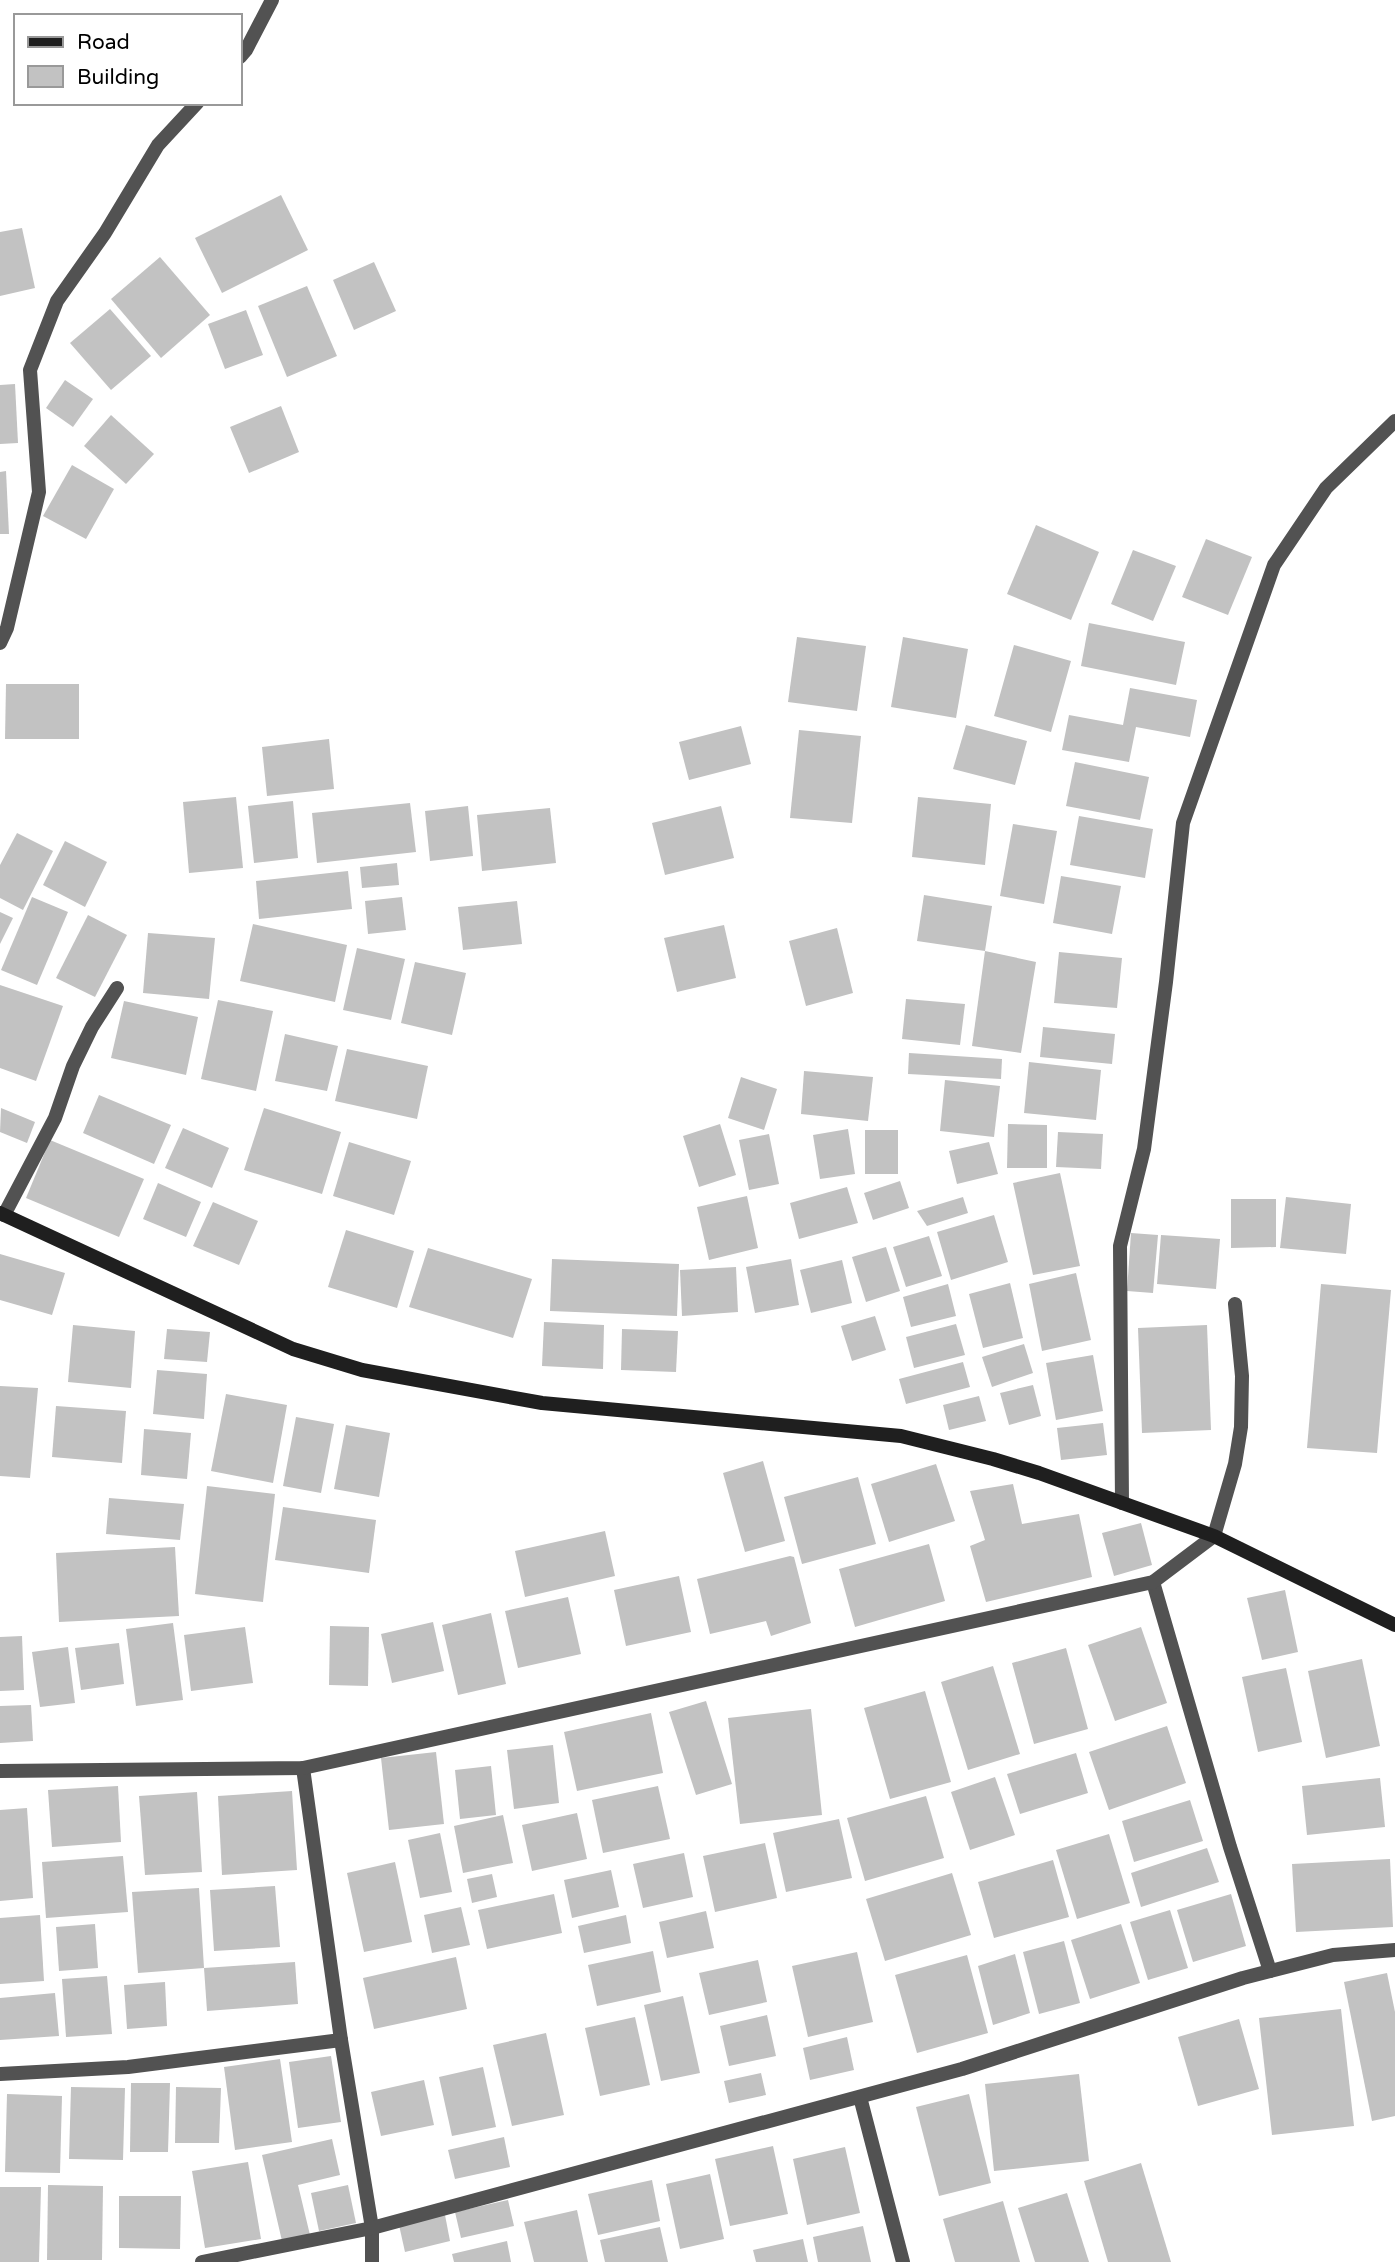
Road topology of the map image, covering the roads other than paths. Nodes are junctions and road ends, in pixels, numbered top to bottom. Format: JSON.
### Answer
{"nodes":[{"id":1,"x":272,"y":0,"type":"edge"},
{"id":2,"x":242,"y":55,"type":"edge"},
{"id":3,"x":195,"y":105,"type":"edge"},
{"id":4,"x":1395,"y":421,"type":"edge"},
{"id":5,"x":0,"y":643,"type":"edge"},
{"id":6,"x":117,"y":988,"type":"dead end"},
{"id":7,"x":2,"y":1214,"type":"edge"},
{"id":8,"x":1236,"y":1304,"type":"dead end"},
{"id":9,"x":1122,"y":1503,"type":"junction"},
{"id":10,"x":1214,"y":1536,"type":"junction"},
{"id":11,"x":1153,"y":1582,"type":"junction"},
{"id":12,"x":1395,"y":1625,"type":"edge"},
{"id":13,"x":303,"y":1768,"type":"junction"},
{"id":14,"x":0,"y":1771,"type":"edge"},
{"id":15,"x":1395,"y":1950,"type":"edge"},
{"id":16,"x":1270,"y":1971,"type":"junction"},
{"id":17,"x":341,"y":2040,"type":"junction"},
{"id":18,"x":0,"y":2074,"type":"edge"},
{"id":19,"x":860,"y":2096,"type":"junction"},
{"id":20,"x":372,"y":2228,"type":"junction"},
{"id":21,"x":202,"y":2262,"type":"edge"},
{"id":22,"x":372,"y":2262,"type":"edge"},
{"id":23,"x":903,"y":2262,"type":"edge"}],
"edges":[{"from":1,"to":2,"type":"street"},
{"from":3,"to":5,"type":"street"},
{"from":4,"to":9,"type":"street"},
{"from":6,"to":7,"type":"street"},
{"from":7,"to":9,"type":"street"},
{"from":8,"to":10,"type":"street"},
{"from":9,"to":10,"type":"street"},
{"from":10,"to":11,"type":"street"},
{"from":10,"to":12,"type":"street"},
{"from":11,"to":13,"type":"street"},
{"from":11,"to":16,"type":"street"},
{"from":13,"to":14,"type":"street"},
{"from":13,"to":17,"type":"street"},
{"from":15,"to":16,"type":"street"},
{"from":16,"to":19,"type":"street"},
{"from":17,"to":18,"type":"street"},
{"from":17,"to":20,"type":"street"},
{"from":19,"to":20,"type":"street"},
{"from":19,"to":23,"type":"street"},
{"from":20,"to":21,"type":"street"},
{"from":20,"to":22,"type":"street"}]}
